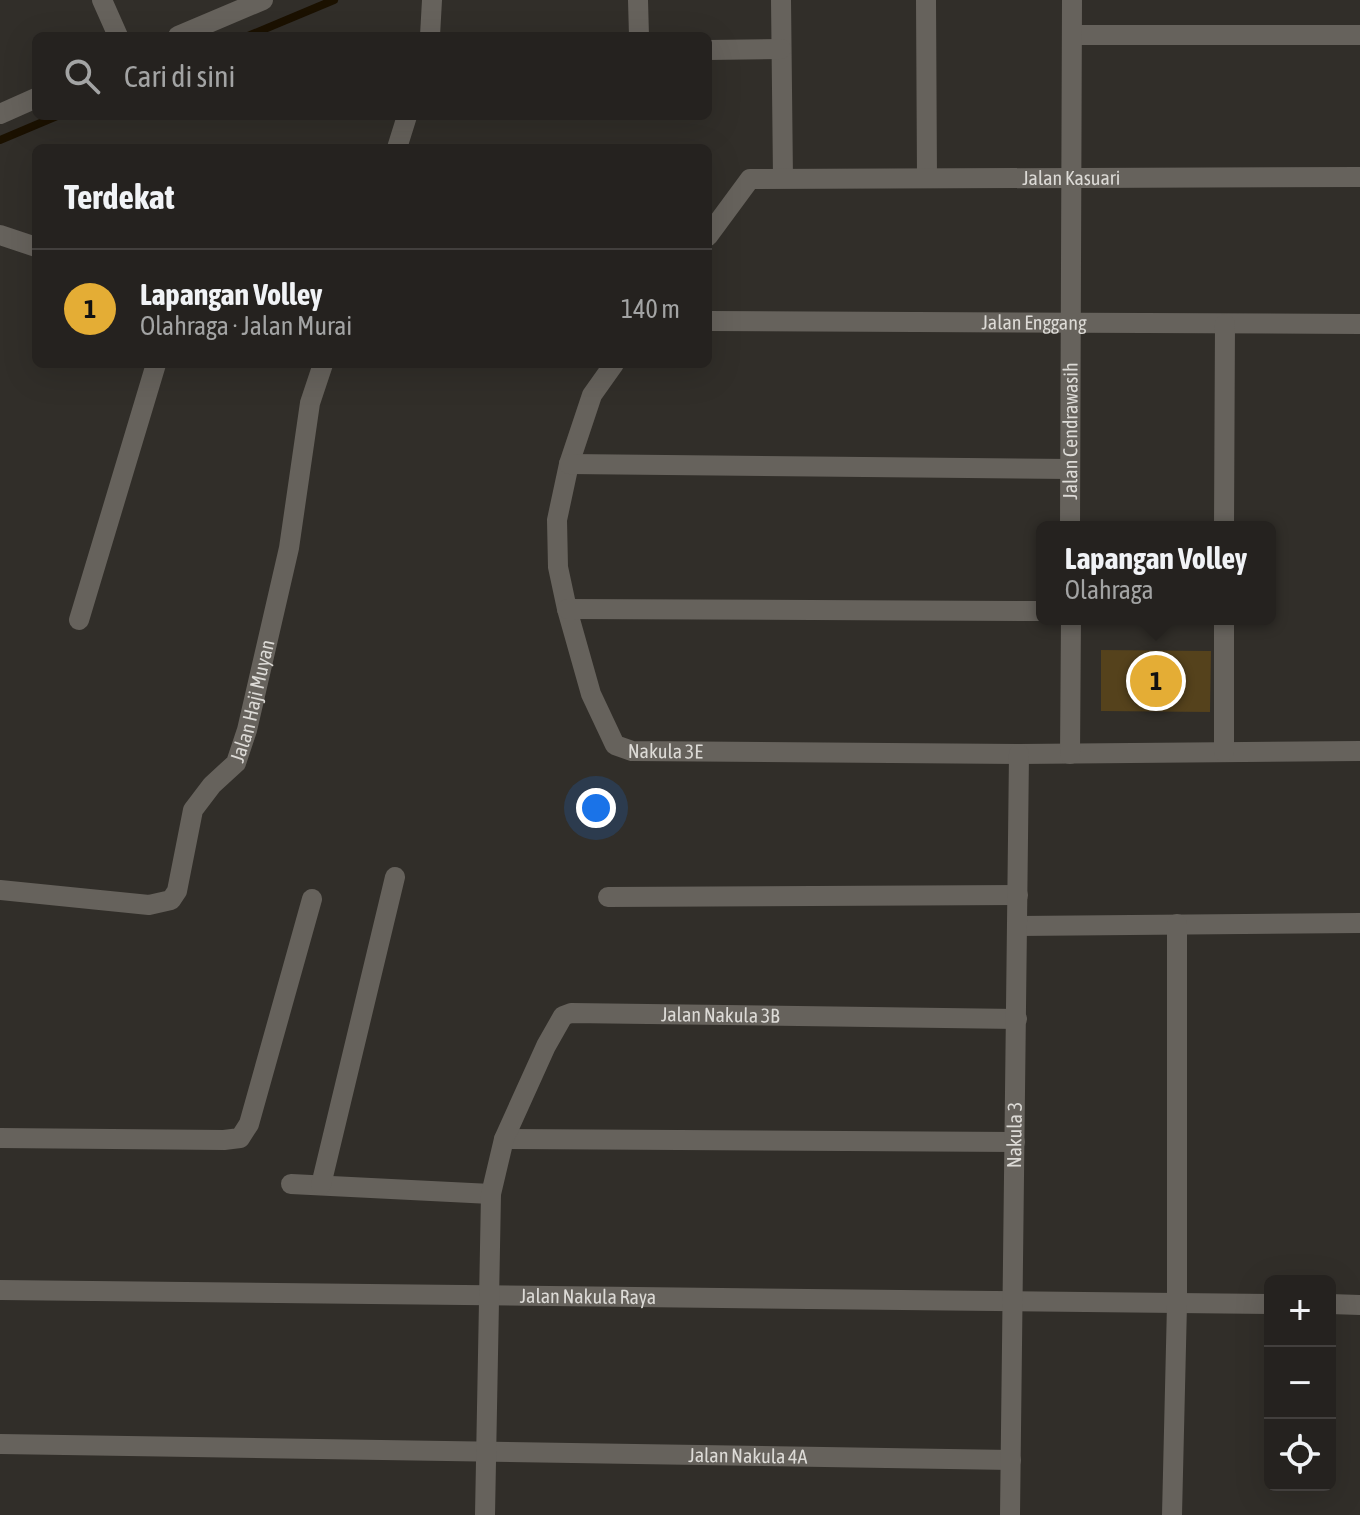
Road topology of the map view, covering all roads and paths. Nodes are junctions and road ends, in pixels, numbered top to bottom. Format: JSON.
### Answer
{"nodes":[{"id":1,"x":102,"y":0,"type":"edge"},
{"id":2,"x":263,"y":0,"type":"edge"},
{"id":3,"x":432,"y":0,"type":"edge"},
{"id":4,"x":638,"y":0,"type":"edge"},
{"id":5,"x":781,"y":0,"type":"edge"},
{"id":6,"x":926,"y":0,"type":"edge"},
{"id":7,"x":1072,"y":0,"type":"edge"},
{"id":8,"x":116,"y":32,"type":"edge"},
{"id":9,"x":187,"y":32,"type":"edge"},
{"id":10,"x":430,"y":32,"type":"edge"},
{"id":11,"x":639,"y":32,"type":"edge"},
{"id":12,"x":1073,"y":35,"type":"junction"},
{"id":13,"x":1360,"y":35,"type":"edge"},
{"id":14,"x":781,"y":49,"type":"junction"},
{"id":15,"x":712,"y":50,"type":"edge"},
{"id":16,"x":32,"y":100,"type":"edge"},
{"id":17,"x":0,"y":114,"type":"edge"},
{"id":18,"x":406,"y":120,"type":"edge"},
{"id":19,"x":398,"y":144,"type":"edge"},
{"id":20,"x":1072,"y":177,"type":"junction"},
{"id":21,"x":1360,"y":177,"type":"edge"},
{"id":22,"x":783,"y":178,"type":"junction"},
{"id":23,"x":927,"y":178,"type":"junction"},
{"id":24,"x":712,"y":231,"type":"edge"},
{"id":25,"x":0,"y":235,"type":"edge"},
{"id":26,"x":32,"y":246,"type":"edge"},
{"id":27,"x":712,"y":321,"type":"edge"},
{"id":28,"x":1071,"y":323,"type":"junction"},
{"id":29,"x":1225,"y":324,"type":"junction"},
{"id":30,"x":1360,"y":324,"type":"edge"},
{"id":31,"x":155,"y":368,"type":"edge"},
{"id":32,"x":322,"y":368,"type":"edge"},
{"id":33,"x":611,"y":368,"type":"edge"},
{"id":34,"x":569,"y":464,"type":"junction"},
{"id":35,"x":1070,"y":469,"type":"junction"},
{"id":36,"x":1070,"y":521,"type":"edge"},
{"id":37,"x":1224,"y":521,"type":"edge"},
{"id":38,"x":567,"y":609,"type":"junction"},
{"id":39,"x":1036,"y":611,"type":"edge"},
{"id":40,"x":79,"y":620,"type":"dead end"},
{"id":41,"x":1071,"y":625,"type":"edge"},
{"id":42,"x":1224,"y":625,"type":"edge"},
{"id":43,"x":1360,"y":751,"type":"edge"},
{"id":44,"x":1224,"y":752,"type":"junction"},
{"id":45,"x":1019,"y":754,"type":"junction"},
{"id":46,"x":1070,"y":754,"type":"junction"},
{"id":47,"x":395,"y":877,"type":"dead end"},
{"id":48,"x":0,"y":890,"type":"edge"},
{"id":49,"x":1018,"y":895,"type":"junction"},
{"id":50,"x":608,"y":897,"type":"dead end"},
{"id":51,"x":312,"y":899,"type":"dead end"},
{"id":52,"x":1360,"y":923,"type":"edge"},
{"id":53,"x":1177,"y":924,"type":"junction"},
{"id":54,"x":1018,"y":926,"type":"junction"},
{"id":55,"x":1017,"y":1019,"type":"junction"},
{"id":56,"x":0,"y":1138,"type":"edge"},
{"id":57,"x":504,"y":1139,"type":"junction"},
{"id":58,"x":1015,"y":1142,"type":"junction"},
{"id":59,"x":291,"y":1184,"type":"dead end"},
{"id":60,"x":321,"y":1185,"type":"junction"},
{"id":61,"x":491,"y":1194,"type":"junction"},
{"id":62,"x":0,"y":1290,"type":"edge"},
{"id":63,"x":489,"y":1296,"type":"junction"},
{"id":64,"x":1013,"y":1303,"type":"junction"},
{"id":65,"x":1177,"y":1304,"type":"junction"},
{"id":66,"x":1264,"y":1304,"type":"edge"},
{"id":67,"x":1336,"y":1304,"type":"edge"},
{"id":68,"x":1360,"y":1305,"type":"edge"},
{"id":69,"x":0,"y":1444,"type":"edge"},
{"id":70,"x":486,"y":1452,"type":"junction"},
{"id":71,"x":1011,"y":1460,"type":"junction"},
{"id":72,"x":485,"y":1515,"type":"edge"},
{"id":73,"x":1010,"y":1515,"type":"edge"},
{"id":74,"x":1172,"y":1515,"type":"edge"}],
"edges":[{"from":1,"to":8,"type":"street"},
{"from":2,"to":9,"type":"street"},
{"from":3,"to":10,"type":"street"},
{"from":4,"to":11,"type":"street"},
{"from":5,"to":14,"type":"street"},
{"from":6,"to":23,"type":"street"},
{"from":7,"to":12,"type":"street","name":"Jalan Cendrawasih"},
{"from":12,"to":13,"type":"street"},
{"from":12,"to":20,"type":"street","name":"Jalan Cendrawasih"},
{"from":14,"to":15,"type":"street"},
{"from":14,"to":22,"type":"street"},
{"from":16,"to":17,"type":"street"},
{"from":18,"to":19,"type":"street"},
{"from":20,"to":21,"type":"street","name":"Jalan Kasuari"},
{"from":20,"to":23,"type":"street","name":"Jalan Kasuari"},
{"from":20,"to":28,"type":"street","name":"Jalan Cendrawasih"},
{"from":22,"to":23,"type":"street","name":"Jalan Kasuari"},
{"from":22,"to":24,"type":"street"},
{"from":25,"to":26,"type":"street"},
{"from":27,"to":28,"type":"street","name":"Jalan Enggang"},
{"from":28,"to":29,"type":"street","name":"Jalan Enggang"},
{"from":28,"to":35,"type":"street","name":"Jalan Cendrawasih"},
{"from":29,"to":30,"type":"street","name":"Jalan Enggang"},
{"from":29,"to":37,"type":"street"},
{"from":31,"to":40,"type":"street"},
{"from":32,"to":48,"type":"street","name":"Jalan Haji Muyan"},
{"from":33,"to":34,"type":"street","name":"Nakula 3E"},
{"from":34,"to":35,"type":"street"},
{"from":34,"to":38,"type":"street","name":"Nakula 3E"},
{"from":35,"to":36,"type":"street","name":"Jalan Cendrawasih"},
{"from":38,"to":39,"type":"street"},
{"from":38,"to":45,"type":"street","name":"Nakula 3E"},
{"from":41,"to":46,"type":"street"},
{"from":42,"to":44,"type":"street"},
{"from":43,"to":44,"type":"street","name":"Nakula 3E"},
{"from":44,"to":46,"type":"street","name":"Nakula 3E"},
{"from":45,"to":46,"type":"street","name":"Nakula 3E"},
{"from":45,"to":49,"type":"street","name":"Nakula 3"},
{"from":47,"to":60,"type":"street"},
{"from":49,"to":50,"type":"street"},
{"from":49,"to":54,"type":"street","name":"Nakula 3"},
{"from":51,"to":56,"type":"street"},
{"from":52,"to":53,"type":"street"},
{"from":53,"to":54,"type":"street"},
{"from":53,"to":65,"type":"street"},
{"from":54,"to":55,"type":"street","name":"Nakula 3"},
{"from":55,"to":57,"type":"street","name":"Jalan Nakula 3B"},
{"from":55,"to":58,"type":"street","name":"Nakula 3"},
{"from":57,"to":58,"type":"street"},
{"from":57,"to":61,"type":"street","name":"Jalan Nakula 3B"},
{"from":58,"to":64,"type":"street","name":"Nakula 3"},
{"from":59,"to":60,"type":"street"},
{"from":60,"to":61,"type":"street"},
{"from":61,"to":63,"type":"street","name":"Jalan Nakula 3B"},
{"from":62,"to":63,"type":"street","name":"Jalan Nakula Raya"},
{"from":63,"to":64,"type":"street","name":"Jalan Nakula Raya"},
{"from":63,"to":70,"type":"street","name":"Jalan Nakula 3B"},
{"from":64,"to":65,"type":"street","name":"Jalan Nakula Raya"},
{"from":64,"to":71,"type":"street","name":"Nakula 3"},
{"from":65,"to":66,"type":"street","name":"Jalan Nakula Raya"},
{"from":65,"to":74,"type":"street"},
{"from":67,"to":68,"type":"street"},
{"from":69,"to":70,"type":"street","name":"Jalan Nakula 4A"},
{"from":70,"to":71,"type":"street","name":"Jalan Nakula 4A"},
{"from":70,"to":72,"type":"street","name":"Jalan Nakula 3B"},
{"from":71,"to":73,"type":"street","name":"Nakula 3"}]}
